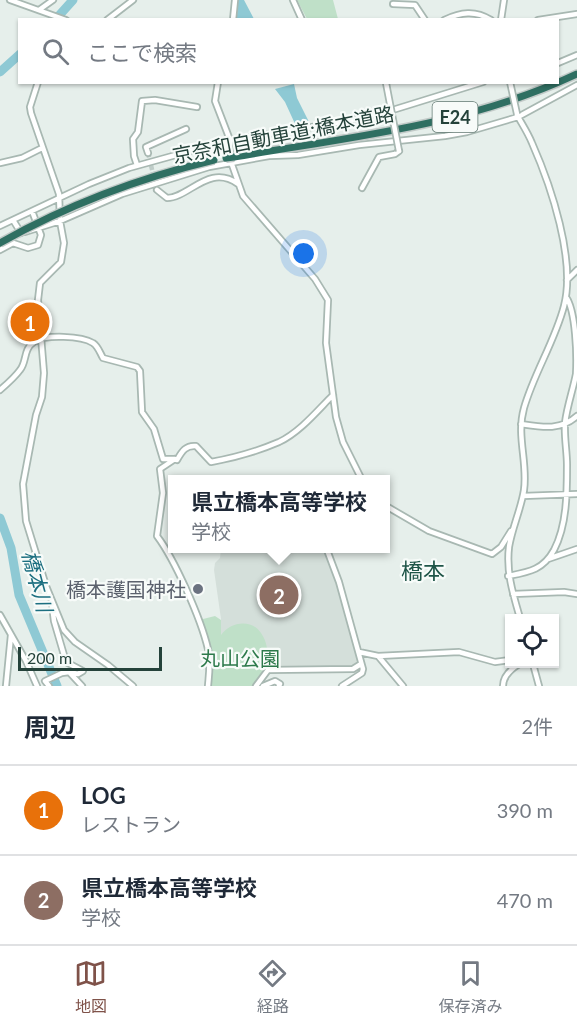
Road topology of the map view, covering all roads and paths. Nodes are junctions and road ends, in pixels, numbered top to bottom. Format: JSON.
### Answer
{"nodes":[{"id":1,"x":10,"y":0,"type":"edge"},
{"id":2,"x":53,"y":0,"type":"edge"},
{"id":3,"x":133,"y":0,"type":"edge"},
{"id":4,"x":235,"y":0,"type":"edge"},
{"id":5,"x":293,"y":0,"type":"edge"},
{"id":6,"x":422,"y":0,"type":"edge"},
{"id":7,"x":504,"y":0,"type":"edge"},
{"id":8,"x":393,"y":4,"type":"dead end"},
{"id":9,"x":416,"y":5,"type":"junction"},
{"id":10,"x":41,"y":10,"type":"junction"},
{"id":11,"x":577,"y":14,"type":"edge"},
{"id":12,"x":62,"y":18,"type":"edge"},
{"id":13,"x":110,"y":18,"type":"edge"},
{"id":14,"x":233,"y":18,"type":"edge"},
{"id":15,"x":301,"y":18,"type":"edge"},
{"id":16,"x":424,"y":18,"type":"edge"},
{"id":17,"x":450,"y":18,"type":"edge"},
{"id":18,"x":487,"y":18,"type":"edge"},
{"id":19,"x":501,"y":18,"type":"edge"},
{"id":20,"x":551,"y":18,"type":"edge"},
{"id":21,"x":577,"y":55,"type":"edge"},
{"id":22,"x":559,"y":63,"type":"edge"},
{"id":23,"x":577,"y":74,"type":"edge"},
{"id":24,"x":559,"y":82,"type":"edge"},
{"id":25,"x":37,"y":84,"type":"edge"},
{"id":26,"x":218,"y":84,"type":"edge"},
{"id":27,"x":386,"y":84,"type":"edge"},
{"id":28,"x":477,"y":84,"type":"edge"},
{"id":29,"x":510,"y":84,"type":"edge"},
{"id":30,"x":554,"y":84,"type":"edge"},
{"id":31,"x":577,"y":85,"type":"edge"},
{"id":32,"x":197,"y":107,"type":"dead end"},
{"id":33,"x":517,"y":115,"type":"junction"},
{"id":34,"x":186,"y":129,"type":"dead end"},
{"id":35,"x":230,"y":140,"type":"junction"},
{"id":36,"x":42,"y":148,"type":"junction"},
{"id":37,"x":148,"y":153,"type":"dead end"},
{"id":38,"x":230,"y":159,"type":"junction"},
{"id":39,"x":0,"y":163,"type":"edge"},
{"id":40,"x":137,"y":165,"type":"junction"},
{"id":41,"x":238,"y":184,"type":"junction"},
{"id":42,"x":362,"y":188,"type":"dead end"},
{"id":43,"x":158,"y":190,"type":"dead end"},
{"id":44,"x":59,"y":198,"type":"junction"},
{"id":45,"x":32,"y":211,"type":"junction"},
{"id":46,"x":13,"y":220,"type":"junction"},
{"id":47,"x":60,"y":221,"type":"junction"},
{"id":48,"x":0,"y":226,"type":"edge"},
{"id":49,"x":39,"y":228,"type":"junction"},
{"id":50,"x":21,"y":233,"type":"junction"},
{"id":51,"x":0,"y":241,"type":"edge"},
{"id":52,"x":0,"y":250,"type":"edge"},
{"id":53,"x":577,"y":270,"type":"edge"},
{"id":54,"x":567,"y":279,"type":"junction"},
{"id":55,"x":566,"y":297,"type":"junction"},
{"id":56,"x":42,"y":338,"type":"junction"},
{"id":57,"x":576,"y":375,"type":"edge"},
{"id":58,"x":0,"y":390,"type":"edge"},
{"id":59,"x":333,"y":395,"type":"junction"},
{"id":60,"x":577,"y":416,"type":"edge"},
{"id":61,"x":521,"y":424,"type":"junction"},
{"id":62,"x":565,"y":425,"type":"junction"},
{"id":63,"x":175,"y":459,"type":"junction"},
{"id":64,"x":360,"y":475,"type":"edge"},
{"id":65,"x":566,"y":494,"type":"junction"},
{"id":66,"x":577,"y":494,"type":"edge"},
{"id":67,"x":523,"y":496,"type":"junction"},
{"id":68,"x":390,"y":508,"type":"edge"},
{"id":69,"x":516,"y":523,"type":"junction"},
{"id":70,"x":577,"y":549,"type":"edge"},
{"id":71,"x":328,"y":553,"type":"edge"},
{"id":72,"x":548,"y":559,"type":"junction"},
{"id":73,"x":508,"y":576,"type":"junction"},
{"id":74,"x":513,"y":594,"type":"junction"},
{"id":75,"x":577,"y":594,"type":"edge"},
{"id":76,"x":52,"y":601,"type":"junction"},
{"id":77,"x":519,"y":614,"type":"edge"},
{"id":78,"x":0,"y":615,"type":"edge"},
{"id":79,"x":10,"y":635,"type":"junction"},
{"id":80,"x":359,"y":652,"type":"junction"},
{"id":81,"x":378,"y":656,"type":"junction"},
{"id":82,"x":505,"y":661,"type":"edge"},
{"id":83,"x":361,"y":664,"type":"junction"},
{"id":84,"x":513,"y":668,"type":"edge"},
{"id":85,"x":534,"y":668,"type":"edge"},
{"id":86,"x":69,"y":672,"type":"junction"},
{"id":87,"x":6,"y":686,"type":"edge"},
{"id":88,"x":37,"y":686,"type":"edge"},
{"id":89,"x":49,"y":686,"type":"edge"},
{"id":90,"x":82,"y":686,"type":"edge"},
{"id":91,"x":133,"y":686,"type":"edge"},
{"id":92,"x":208,"y":686,"type":"edge"},
{"id":93,"x":256,"y":686,"type":"edge"},
{"id":94,"x":263,"y":686,"type":"edge"},
{"id":95,"x":279,"y":686,"type":"edge"},
{"id":96,"x":342,"y":686,"type":"edge"},
{"id":97,"x":403,"y":686,"type":"edge"},
{"id":98,"x":503,"y":686,"type":"edge"},
{"id":99,"x":539,"y":686,"type":"edge"}],
"edges":[{"from":1,"to":10,"type":"street"},
{"from":2,"to":10,"type":"street"},
{"from":3,"to":13,"type":"street"},
{"from":4,"to":14,"type":"street"},
{"from":5,"to":15,"type":"street"},
{"from":6,"to":9,"type":"street"},
{"from":7,"to":19,"type":"street"},
{"from":8,"to":9,"type":"street"},
{"from":9,"to":16,"type":"street"},
{"from":10,"to":12,"type":"street"},
{"from":11,"to":20,"type":"street"},
{"from":17,"to":18,"type":"street"},
{"from":21,"to":22,"type":"street"},
{"from":23,"to":24,"type":"highway","name":"京奈和自動車道;橋本道路","number":"E24"},
{"from":25,"to":36,"type":"street"},
{"from":26,"to":35,"type":"street"},
{"from":27,"to":42,"type":"street","bridge":true},
{"from":28,"to":35,"type":"street"},
{"from":29,"to":33,"type":"street","bridge":true},
{"from":30,"to":38,"type":"highway","name":"京奈和自動車道;橋本道路","number":"E24"},
{"from":31,"to":33,"type":"street"},
{"from":32,"to":40,"type":"street"},
{"from":33,"to":38,"type":"street"},
{"from":33,"to":54,"type":"street"},
{"from":34,"to":37,"type":"street"},
{"from":35,"to":38,"type":"street"},
{"from":35,"to":40,"type":"street"},
{"from":36,"to":39,"type":"street"},
{"from":36,"to":44,"type":"street"},
{"from":38,"to":41,"type":"street"},
{"from":38,"to":47,"type":"street"},
{"from":38,"to":51,"type":"highway","name":"京奈和自動車道;橋本道路","number":"E24","bridge":true},
{"from":40,"to":44,"type":"street"},
{"from":41,"to":43,"type":"street"},
{"from":41,"to":59,"type":"street"},
{"from":44,"to":45,"type":"street"},
{"from":44,"to":47,"type":"street"},
{"from":45,"to":46,"type":"street"},
{"from":45,"to":49,"type":"street"},
{"from":46,"to":48,"type":"street"},
{"from":46,"to":50,"type":"street"},
{"from":47,"to":49,"type":"street"},
{"from":47,"to":56,"type":"street"},
{"from":49,"to":50,"type":"street"},
{"from":49,"to":52,"type":"street"},
{"from":50,"to":51,"type":"street"},
{"from":53,"to":54,"type":"street"},
{"from":54,"to":55,"type":"street"},
{"from":55,"to":57,"type":"street"},
{"from":55,"to":61,"type":"street"},
{"from":56,"to":58,"type":"street"},
{"from":56,"to":63,"type":"street"},
{"from":56,"to":76,"type":"street"},
{"from":57,"to":62,"type":"street"},
{"from":59,"to":63,"type":"street"},
{"from":59,"to":64,"type":"street"},
{"from":60,"to":62,"type":"street"},
{"from":61,"to":62,"type":"street"},
{"from":61,"to":67,"type":"street"},
{"from":62,"to":65,"type":"street"},
{"from":63,"to":92,"type":"street"},
{"from":65,"to":66,"type":"street"},
{"from":65,"to":67,"type":"street"},
{"from":65,"to":72,"type":"street"},
{"from":67,"to":69,"type":"street"},
{"from":68,"to":69,"type":"street"},
{"from":69,"to":73,"type":"street"},
{"from":70,"to":72,"type":"street"},
{"from":71,"to":80,"type":"street"},
{"from":72,"to":73,"type":"street"},
{"from":73,"to":74,"type":"street"},
{"from":74,"to":75,"type":"street"},
{"from":74,"to":77,"type":"street"},
{"from":76,"to":86,"type":"street"},
{"from":76,"to":91,"type":"street"},
{"from":78,"to":79,"type":"street"},
{"from":79,"to":87,"type":"street"},
{"from":79,"to":88,"type":"street"},
{"from":80,"to":81,"type":"street"},
{"from":80,"to":83,"type":"street"},
{"from":81,"to":82,"type":"street"},
{"from":81,"to":97,"type":"street"},
{"from":83,"to":93,"type":"street"},
{"from":83,"to":96,"type":"street"},
{"from":84,"to":98,"type":"street"},
{"from":85,"to":99,"type":"street"},
{"from":86,"to":89,"type":"street"},
{"from":86,"to":90,"type":"street"},
{"from":94,"to":95,"type":"street"}]}
